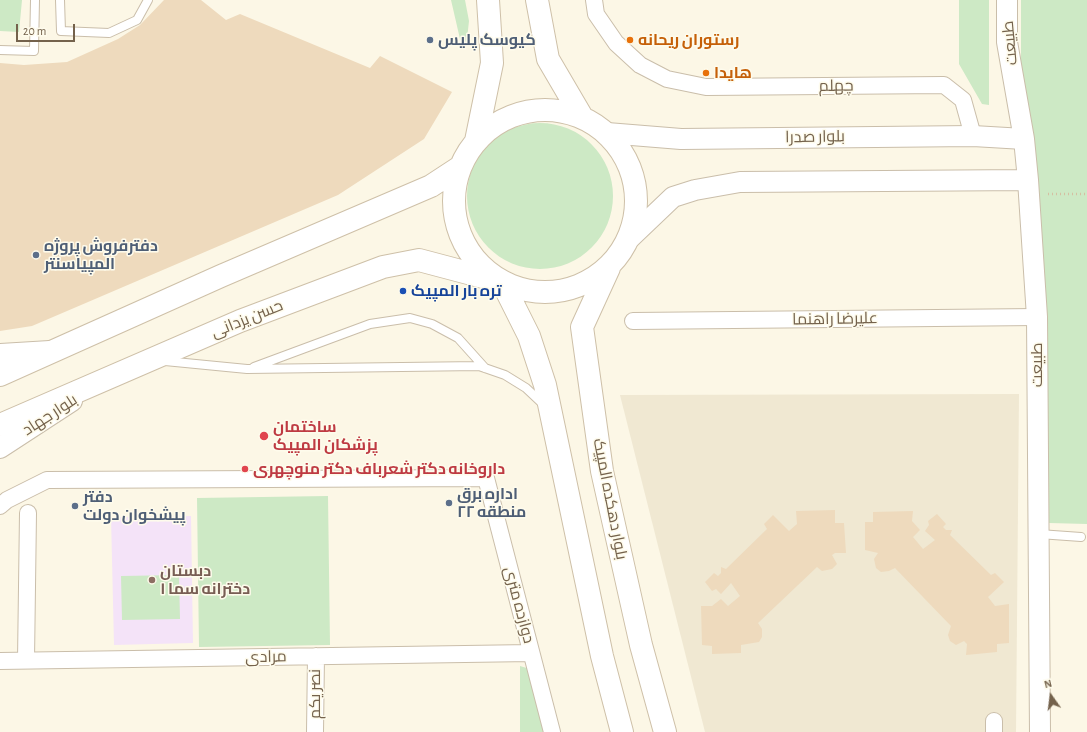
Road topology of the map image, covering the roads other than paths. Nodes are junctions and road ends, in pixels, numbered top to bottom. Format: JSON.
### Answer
{"nodes":[{"id":1,"x":34,"y":0,"type":"edge"},
{"id":2,"x":60,"y":0,"type":"edge"},
{"id":3,"x":148,"y":0,"type":"edge"},
{"id":4,"x":488,"y":0,"type":"edge"},
{"id":5,"x":537,"y":0,"type":"edge"},
{"id":6,"x":594,"y":0,"type":"edge"},
{"id":7,"x":1007,"y":0,"type":"edge"},
{"id":8,"x":0,"y":50,"type":"edge"},
{"id":9,"x":582,"y":117,"type":"junction"},
{"id":10,"x":607,"y":132,"type":"junction"},
{"id":11,"x":973,"y":136,"type":"junction"},
{"id":12,"x":1024,"y":139,"type":"junction"},
{"id":13,"x":476,"y":141,"type":"junction"},
{"id":14,"x":460,"y":167,"type":"junction"},
{"id":15,"x":1028,"y":187,"type":"junction"},
{"id":16,"x":630,"y":238,"type":"junction"},
{"id":17,"x":609,"y":267,"type":"junction"},
{"id":18,"x":502,"y":282,"type":"junction"},
{"id":19,"x":1037,"y":317,"type":"junction"},
{"id":20,"x":633,"y":321,"type":"dead end"},
{"id":21,"x":52,"y":351,"type":"junction"},
{"id":22,"x":0,"y":354,"type":"edge"},
{"id":23,"x":152,"y":360,"type":"junction"},
{"id":24,"x":485,"y":368,"type":"junction"},
{"id":25,"x":247,"y":369,"type":"junction"},
{"id":26,"x":0,"y":375,"type":"edge"},
{"id":27,"x":99,"y":383,"type":"junction"},
{"id":28,"x":551,"y":411,"type":"junction"},
{"id":29,"x":0,"y":425,"type":"edge"},
{"id":30,"x":0,"y":448,"type":"edge"},
{"id":31,"x":0,"y":506,"type":"edge"},
{"id":32,"x":28,"y":513,"type":"dead end"},
{"id":33,"x":1038,"y":534,"type":"junction"},
{"id":34,"x":1081,"y":537,"type":"dead end"},
{"id":35,"x":532,"y":653,"type":"junction"},
{"id":36,"x":316,"y":656,"type":"junction"},
{"id":37,"x":0,"y":660,"type":"edge"},
{"id":38,"x":26,"y":660,"type":"junction"},
{"id":39,"x":315,"y":732,"type":"edge"},
{"id":40,"x":552,"y":732,"type":"edge"},
{"id":41,"x":622,"y":732,"type":"edge"},
{"id":42,"x":665,"y":732,"type":"edge"},
{"id":43,"x":1040,"y":732,"type":"edge"}],
"edges":[{"from":1,"to":8,"type":"lane"},
{"from":2,"to":3,"type":"lane"},
{"from":4,"to":13,"type":"main road"},
{"from":5,"to":9,"type":"main road"},
{"from":6,"to":11,"type":"street","name":"چهلم"},
{"from":7,"to":12,"type":"street","name":"طبیعت"},
{"from":9,"to":10,"type":"main road"},
{"from":9,"to":13,"type":"main road"},
{"from":10,"to":11,"type":"street","name":"بلوار صدرا"},
{"from":10,"to":16,"type":"main road"},
{"from":11,"to":12,"type":"street","name":"بلوار صدرا"},
{"from":12,"to":15,"type":"street","name":"طبیعت"},
{"from":13,"to":14,"type":"main road"},
{"from":14,"to":18,"type":"main road"},
{"from":14,"to":21,"type":"main road"},
{"from":15,"to":16,"type":"street"},
{"from":15,"to":19,"type":"street","name":"طبیعت"},
{"from":16,"to":17,"type":"main road"},
{"from":17,"to":18,"type":"main road"},
{"from":17,"to":42,"type":"main road","name":"بلوار دهکده المپیک"},
{"from":18,"to":23,"type":"main road","name":"حسن یزدانی"},
{"from":18,"to":28,"type":"main road"},
{"from":19,"to":20,"type":"street","name":"علیرضا راهنما"},
{"from":19,"to":33,"type":"street","name":"طبیعت"},
{"from":21,"to":22,"type":"street"},
{"from":21,"to":26,"type":"main road"},
{"from":23,"to":25,"type":"lane"},
{"from":23,"to":27,"type":"main road","name":"حسن یزدانی"},
{"from":24,"to":25,"type":"lane"},
{"from":24,"to":25,"type":"lane"},
{"from":24,"to":28,"type":"lane"},
{"from":27,"to":29,"type":"main road","name":"حسن یزدانی"},
{"from":27,"to":30,"type":"street","name":"بلوار جهاد"},
{"from":28,"to":41,"type":"main road"},
{"from":31,"to":35,"type":"street","name":"دوازده متری"},
{"from":32,"to":38,"type":"street"},
{"from":33,"to":34,"type":"lane"},
{"from":33,"to":43,"type":"street","name":"طبیعت"},
{"from":35,"to":36,"type":"street","name":"مرادی"},
{"from":35,"to":40,"type":"street","name":"دوازده متری"},
{"from":36,"to":38,"type":"street","name":"مرادی"},
{"from":36,"to":39,"type":"street","name":"نصر یکم"},
{"from":37,"to":38,"type":"street","name":"مرادی"}]}
